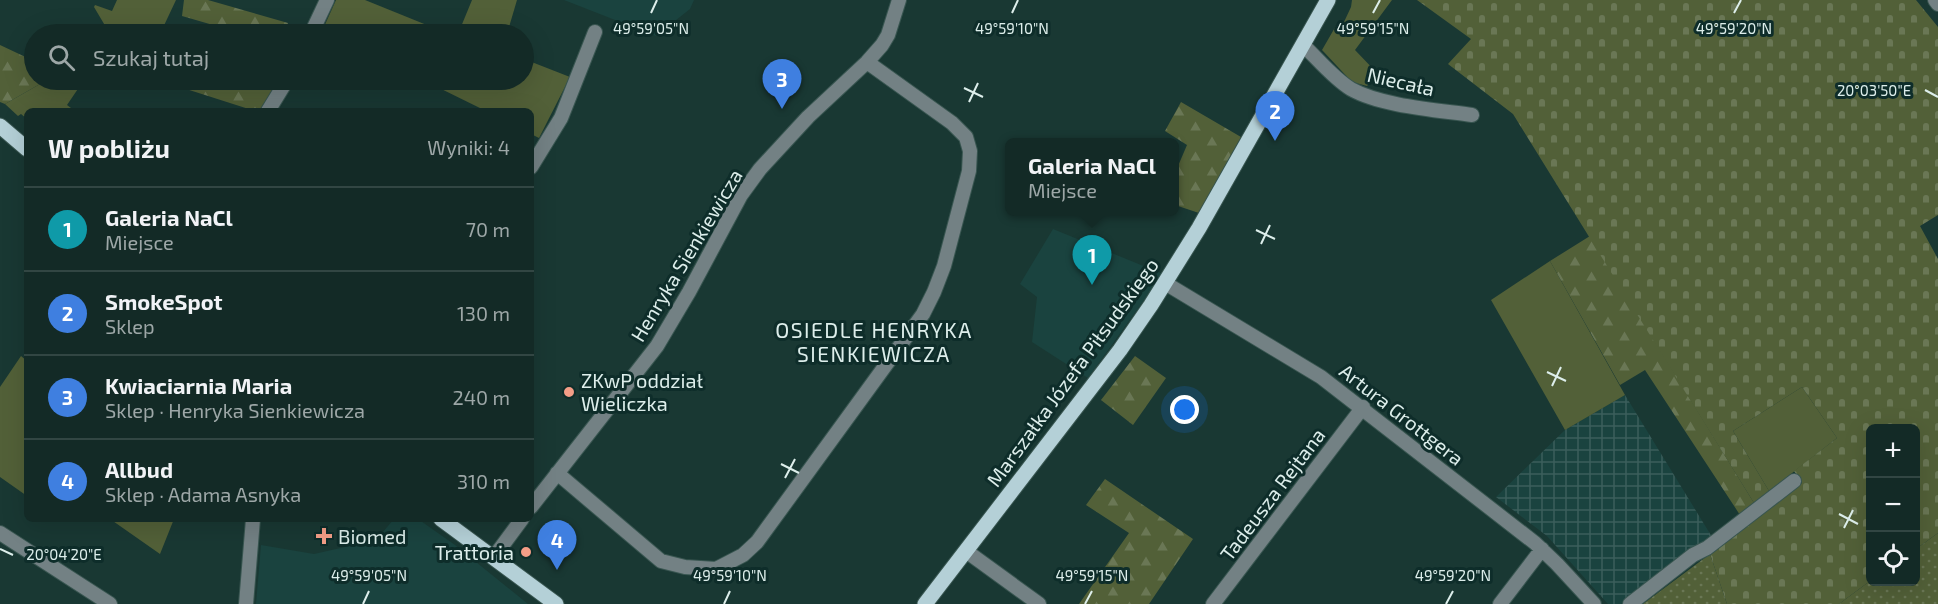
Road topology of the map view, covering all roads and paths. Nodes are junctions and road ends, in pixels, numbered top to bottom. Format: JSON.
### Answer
{"nodes":[{"id":1,"x":327,"y":0,"type":"edge"},
{"id":2,"x":899,"y":0,"type":"edge"},
{"id":3,"x":1935,"y":0,"type":"edge"},
{"id":4,"x":1326,"y":1,"type":"edge"},
{"id":5,"x":1938,"y":4,"type":"edge"},
{"id":6,"x":316,"y":24,"type":"edge"},
{"id":7,"x":595,"y":32,"type":"dead end"},
{"id":8,"x":1303,"y":45,"type":"junction"},
{"id":9,"x":867,"y":62,"type":"junction"},
{"id":10,"x":281,"y":90,"type":"edge"},
{"id":11,"x":270,"y":108,"type":"edge"},
{"id":12,"x":1472,"y":115,"type":"dead end"},
{"id":13,"x":0,"y":126,"type":"edge"},
{"id":14,"x":24,"y":146,"type":"edge"},
{"id":15,"x":534,"y":162,"type":"edge"},
{"id":16,"x":1165,"y":283,"type":"junction"},
{"id":17,"x":1363,"y":407,"type":"junction"},
{"id":18,"x":557,"y":473,"type":"junction"},
{"id":19,"x":1794,"y":481,"type":"dead end"},
{"id":20,"x":534,"y":503,"type":"edge"},
{"id":21,"x":253,"y":522,"type":"edge"},
{"id":22,"x":445,"y":522,"type":"edge"},
{"id":23,"x":520,"y":522,"type":"edge"},
{"id":24,"x":0,"y":533,"type":"edge"},
{"id":25,"x":1542,"y":549,"type":"junction"},
{"id":26,"x":966,"y":551,"type":"junction"},
{"id":27,"x":494,"y":557,"type":"junction"},
{"id":28,"x":1504,"y":599,"type":"edge"},
{"id":29,"x":110,"y":604,"type":"edge"},
{"id":30,"x":246,"y":604,"type":"edge"},
{"id":31,"x":556,"y":604,"type":"edge"},
{"id":32,"x":925,"y":604,"type":"edge"},
{"id":33,"x":1039,"y":604,"type":"edge"},
{"id":34,"x":1213,"y":604,"type":"edge"},
{"id":35,"x":1594,"y":604,"type":"edge"},
{"id":36,"x":1630,"y":604,"type":"edge"}],
"edges":[{"from":1,"to":6,"type":"street"},
{"from":2,"to":9,"type":"street","name":"Henryka Sienkiewicza"},
{"from":3,"to":5,"type":"street"},
{"from":4,"to":8,"type":"main road","name":"Marszałka Józefa Piłsudskiego"},
{"from":7,"to":15,"type":"street"},
{"from":8,"to":12,"type":"street","name":"Niecała"},
{"from":8,"to":16,"type":"main road","name":"Marszałka Józefa Piłsudskiego"},
{"from":9,"to":18,"type":"street","name":"Henryka Sienkiewicza"},
{"from":9,"to":18,"type":"street"},
{"from":10,"to":11,"type":"street"},
{"from":13,"to":14,"type":"main road"},
{"from":16,"to":17,"type":"street","name":"Artura Grottgera"},
{"from":16,"to":26,"type":"main road","name":"Marszałka Józefa Piłsudskiego"},
{"from":17,"to":25,"type":"street","name":"Artura Grottgera"},
{"from":17,"to":34,"type":"street","name":"Tadeusza Rejtana"},
{"from":18,"to":20,"type":"street","name":"Henryka Sienkiewicza"},
{"from":19,"to":36,"type":"street"},
{"from":21,"to":30,"type":"street"},
{"from":22,"to":27,"type":"main road"},
{"from":23,"to":27,"type":"street"},
{"from":24,"to":29,"type":"street"},
{"from":25,"to":28,"type":"street"},
{"from":25,"to":35,"type":"street","name":"Artura Grottgera"},
{"from":26,"to":32,"type":"main road","name":"Marszałka Józefa Piłsudskiego"},
{"from":26,"to":33,"type":"street"},
{"from":27,"to":31,"type":"main road"}]}
